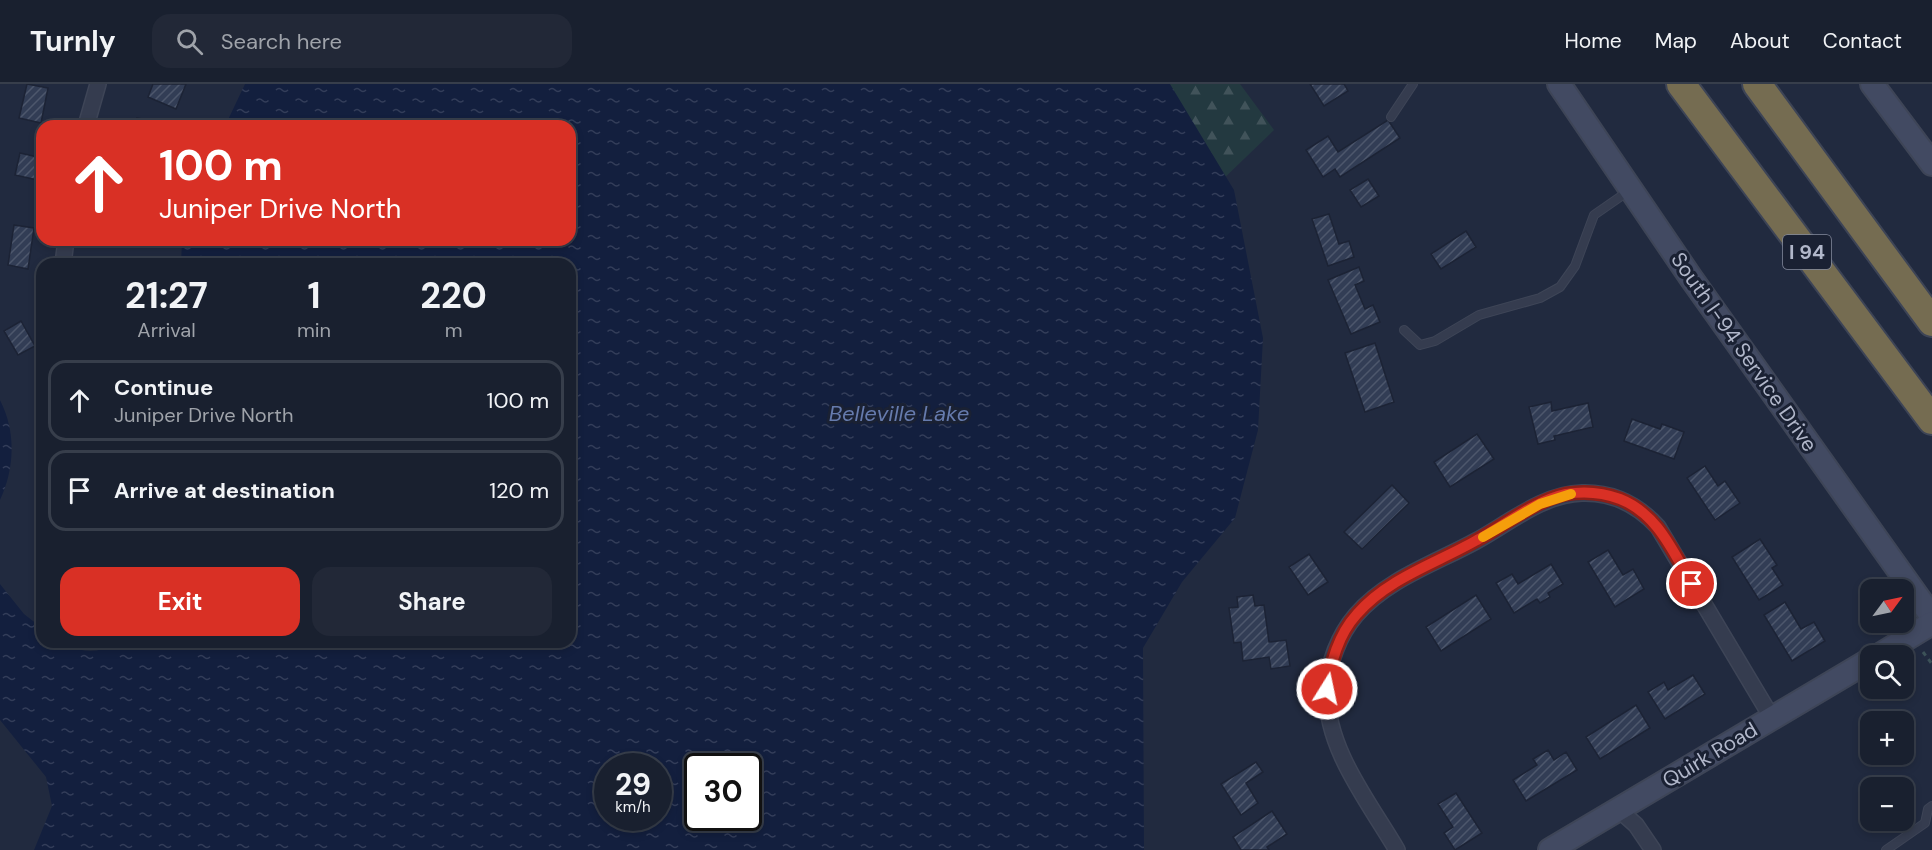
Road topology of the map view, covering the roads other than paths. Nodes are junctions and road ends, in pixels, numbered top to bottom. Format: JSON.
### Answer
{"nodes":[{"id":1,"x":98,"y":84,"type":"edge"},
{"id":2,"x":1413,"y":84,"type":"edge"},
{"id":3,"x":1559,"y":84,"type":"edge"},
{"id":4,"x":1682,"y":84,"type":"edge"},
{"id":5,"x":1756,"y":84,"type":"edge"},
{"id":6,"x":1776,"y":84,"type":"edge"},
{"id":7,"x":1872,"y":84,"type":"edge"},
{"id":8,"x":1391,"y":117,"type":"dead end"},
{"id":9,"x":88,"y":120,"type":"edge"},
{"id":10,"x":1932,"y":164,"type":"edge"},
{"id":11,"x":1631,"y":189,"type":"junction"},
{"id":12,"x":1932,"y":293,"type":"edge"},
{"id":13,"x":1932,"y":322,"type":"edge"},
{"id":14,"x":1404,"y":330,"type":"dead end"},
{"id":15,"x":1932,"y":420,"type":"edge"},
{"id":16,"x":1932,"y":617,"type":"edge"},
{"id":17,"x":1932,"y":623,"type":"edge"},
{"id":18,"x":1896,"y":645,"type":"edge"},
{"id":19,"x":1860,"y":666,"type":"edge"},
{"id":20,"x":1772,"y":718,"type":"junction"},
{"id":21,"x":1932,"y":806,"type":"edge"},
{"id":22,"x":1618,"y":809,"type":"junction"},
{"id":23,"x":1397,"y":850,"type":"edge"},
{"id":24,"x":1550,"y":850,"type":"edge"},
{"id":25,"x":1653,"y":850,"type":"edge"},
{"id":26,"x":1886,"y":850,"type":"edge"}],
"edges":[{"from":1,"to":9,"type":"street"},
{"from":2,"to":8,"type":"lane"},
{"from":3,"to":11,"type":"street","name":"South I-94 Service Drive"},
{"from":4,"to":15,"type":"highway","number":"I 94"},
{"from":5,"to":13,"type":"highway","number":"I 94"},
{"from":6,"to":12,"type":"highway"},
{"from":7,"to":10,"type":"street"},
{"from":11,"to":14,"type":"lane"},
{"from":11,"to":16,"type":"street","name":"South I-94 Service Drive"},
{"from":17,"to":18,"type":"street"},
{"from":19,"to":20,"type":"street","name":"Quirk Road"},
{"from":20,"to":22,"type":"street","name":"Quirk Road"},
{"from":20,"to":23,"type":"street"},
{"from":21,"to":26,"type":"lane"},
{"from":22,"to":24,"type":"street","name":"Quirk Road"},
{"from":22,"to":25,"type":"street"}]}
